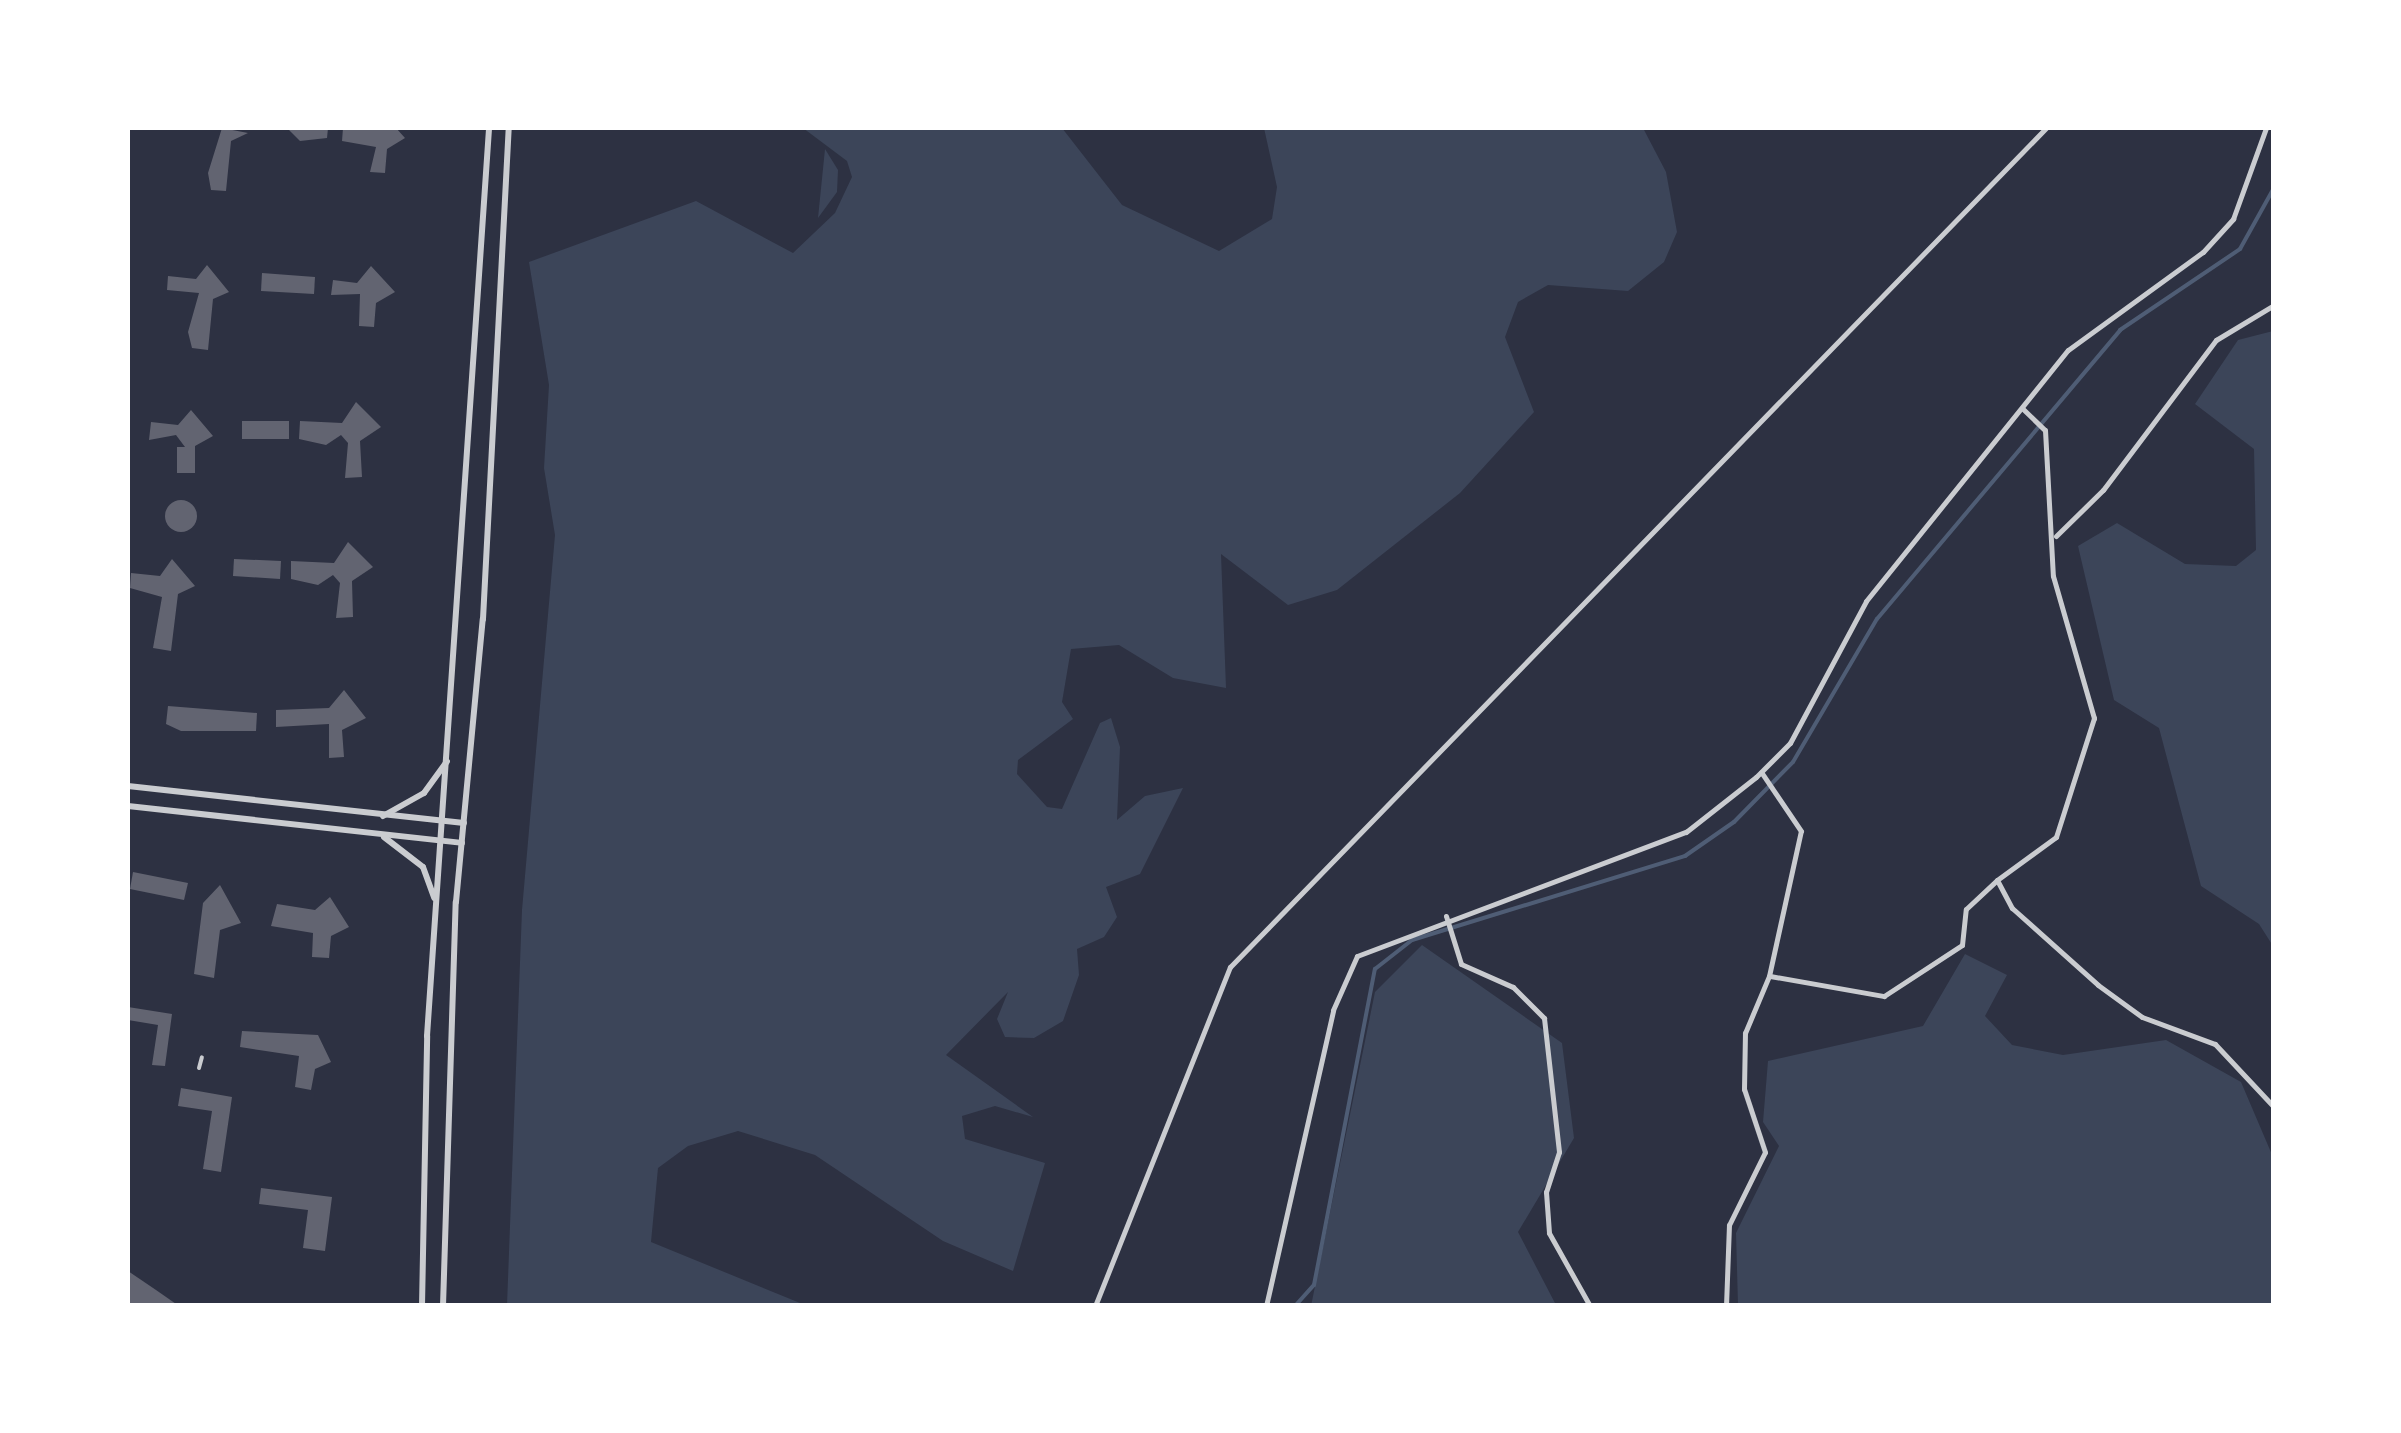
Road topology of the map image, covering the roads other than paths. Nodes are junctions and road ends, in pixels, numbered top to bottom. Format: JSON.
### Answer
{"nodes":[{"id":1,"x":489,"y":128,"type":"edge"},
{"id":2,"x":509,"y":128,"type":"edge"},
{"id":3,"x":2046,"y":128,"type":"edge"},
{"id":4,"x":2266,"y":128,"type":"edge"},
{"id":5,"x":2274,"y":306,"type":"edge"},
{"id":6,"x":2023,"y":409,"type":"junction"},
{"id":7,"x":2056,"y":536,"type":"junction"},
{"id":8,"x":448,"y":760,"type":"junction"},
{"id":9,"x":1761,"y":772,"type":"junction"},
{"id":10,"x":128,"y":786,"type":"edge"},
{"id":11,"x":128,"y":806,"type":"edge"},
{"id":12,"x":380,"y":818,"type":"junction"},
{"id":13,"x":442,"y":821,"type":"junction"},
{"id":14,"x":464,"y":823,"type":"junction"},
{"id":15,"x":384,"y":836,"type":"junction"},
{"id":16,"x":441,"y":841,"type":"junction"},
{"id":17,"x":462,"y":843,"type":"junction"},
{"id":18,"x":1997,"y":880,"type":"junction"},
{"id":19,"x":436,"y":902,"type":"junction"},
{"id":20,"x":1447,"y":920,"type":"junction"},
{"id":21,"x":1769,"y":976,"type":"junction"},
{"id":22,"x":202,"y":1056,"type":"dead end"},
{"id":23,"x":198,"y":1068,"type":"dead end"},
{"id":24,"x":2274,"y":1107,"type":"edge"},
{"id":25,"x":422,"y":1306,"type":"edge"},
{"id":26,"x":444,"y":1306,"type":"edge"},
{"id":27,"x":1095,"y":1306,"type":"edge"},
{"id":28,"x":1266,"y":1306,"type":"edge"},
{"id":29,"x":1590,"y":1306,"type":"edge"},
{"id":30,"x":1726,"y":1306,"type":"edge"}],
"edges":[{"from":1,"to":8,"type":"street"},
{"from":2,"to":14,"type":"street"},
{"from":3,"to":27,"type":"street"},
{"from":4,"to":6,"type":"street"},
{"from":5,"to":7,"type":"street"},
{"from":6,"to":7,"type":"street"},
{"from":6,"to":9,"type":"street"},
{"from":7,"to":18,"type":"street"},
{"from":8,"to":12,"type":"street"},
{"from":8,"to":13,"type":"street"},
{"from":9,"to":20,"type":"street"},
{"from":9,"to":21,"type":"street"},
{"from":10,"to":12,"type":"street"},
{"from":11,"to":15,"type":"street"},
{"from":12,"to":13,"type":"street"},
{"from":13,"to":14,"type":"street"},
{"from":13,"to":16,"type":"street"},
{"from":14,"to":17,"type":"street"},
{"from":15,"to":16,"type":"street"},
{"from":15,"to":19,"type":"street"},
{"from":16,"to":17,"type":"street"},
{"from":16,"to":19,"type":"street"},
{"from":17,"to":26,"type":"street"},
{"from":18,"to":21,"type":"street"},
{"from":18,"to":24,"type":"street"},
{"from":19,"to":25,"type":"street"},
{"from":20,"to":28,"type":"street"},
{"from":20,"to":29,"type":"street"},
{"from":21,"to":30,"type":"street"},
{"from":22,"to":23,"type":"street"}]}
